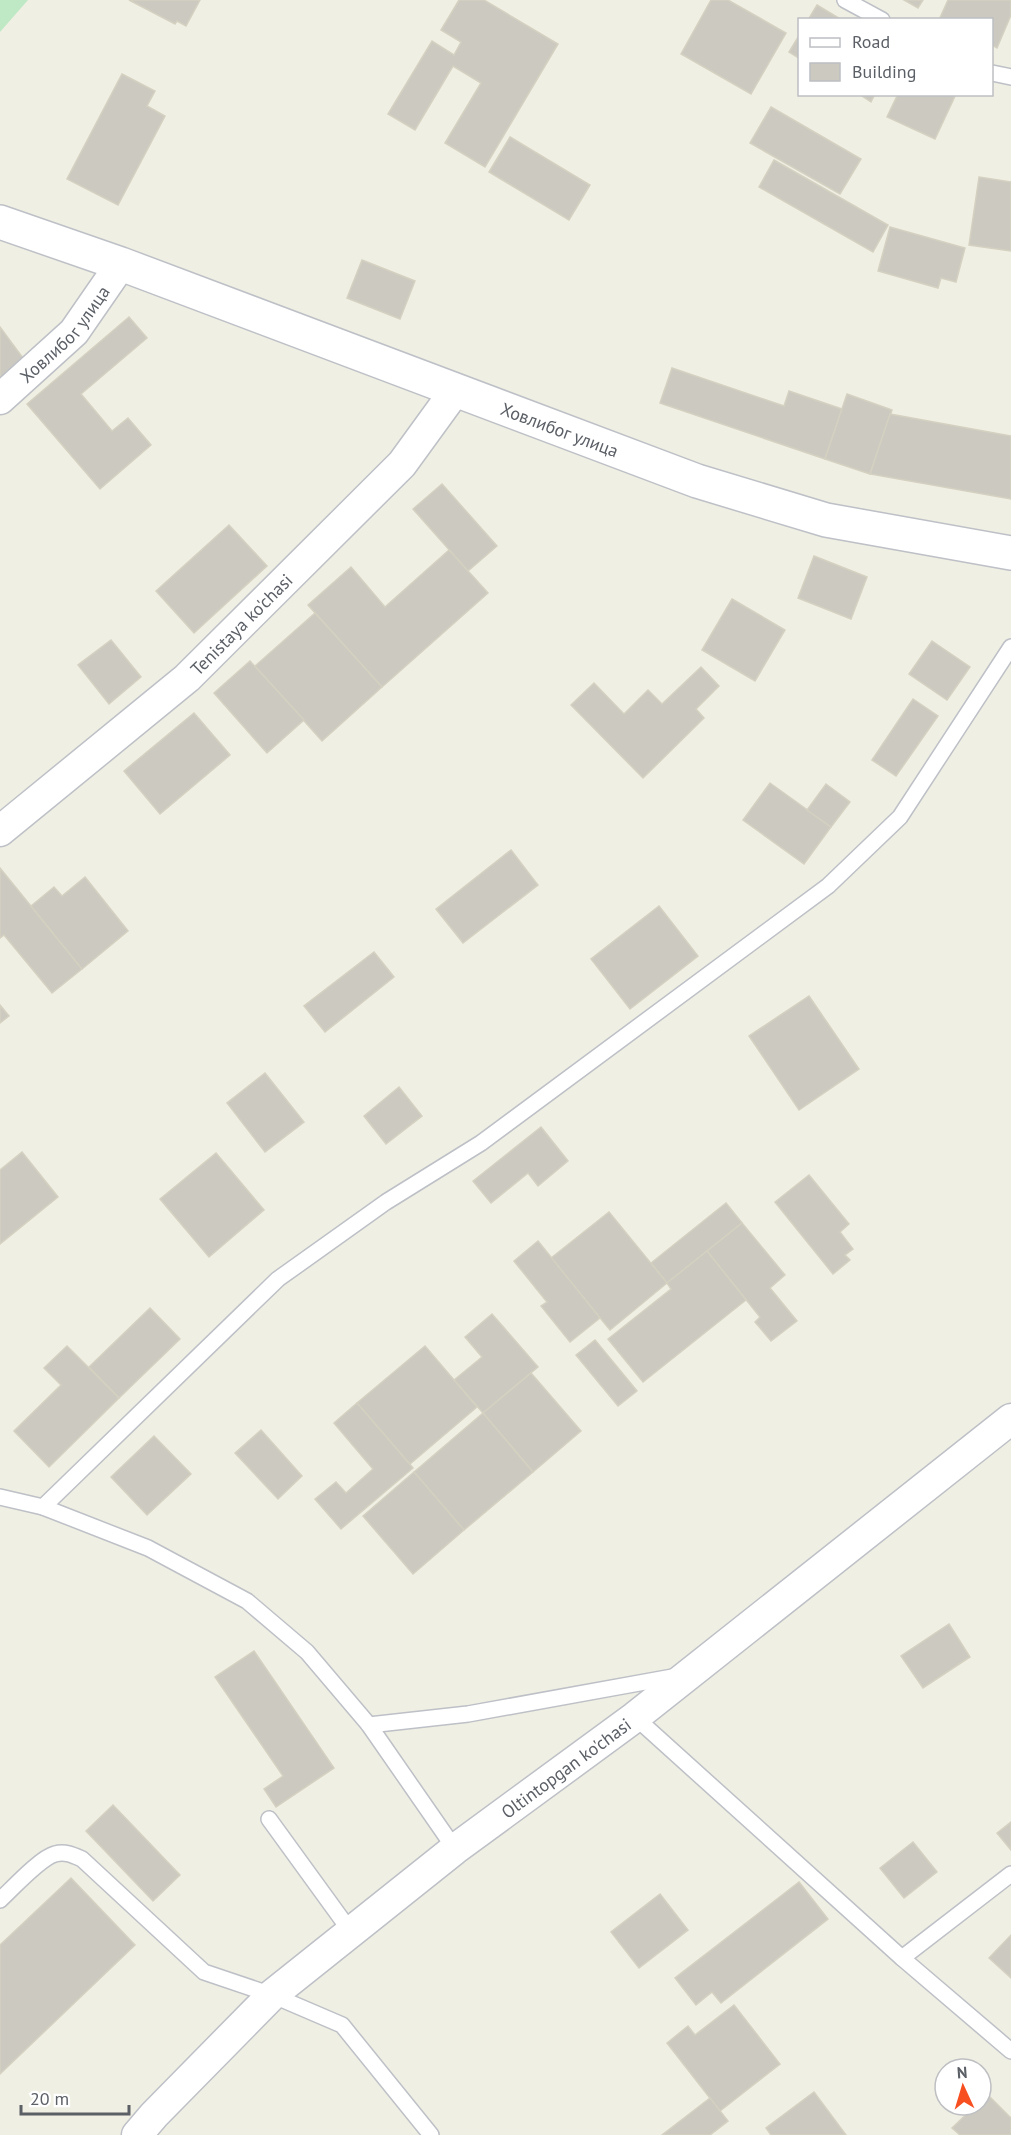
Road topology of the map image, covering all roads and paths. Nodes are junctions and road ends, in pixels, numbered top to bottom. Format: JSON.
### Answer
{"nodes":[{"id":1,"x":845,"y":0,"type":"edge"},
{"id":2,"x":878,"y":18,"type":"edge"},
{"id":3,"x":993,"y":73,"type":"edge"},
{"id":4,"x":1011,"y":77,"type":"edge"},
{"id":5,"x":0,"y":222,"type":"edge"},
{"id":6,"x":121,"y":264,"type":"junction"},
{"id":7,"x":455,"y":391,"type":"junction"},
{"id":8,"x":0,"y":399,"type":"edge"},
{"id":9,"x":1011,"y":553,"type":"edge"},
{"id":10,"x":1011,"y":646,"type":"edge"},
{"id":11,"x":0,"y":831,"type":"edge"},
{"id":12,"x":1011,"y":1419,"type":"edge"},
{"id":13,"x":0,"y":1497,"type":"edge"},
{"id":14,"x":43,"y":1507,"type":"junction"},
{"id":15,"x":690,"y":1674,"type":"junction"},
{"id":16,"x":635,"y":1717,"type":"junction"},
{"id":17,"x":369,"y":1725,"type":"junction"},
{"id":18,"x":268,"y":1818,"type":"dead end"},
{"id":19,"x":455,"y":1849,"type":"junction"},
{"id":20,"x":1011,"y":1874,"type":"edge"},
{"id":21,"x":1,"y":1899,"type":"edge"},
{"id":22,"x":351,"y":1932,"type":"junction"},
{"id":23,"x":902,"y":1958,"type":"junction"},
{"id":24,"x":272,"y":1995,"type":"junction"},
{"id":25,"x":1011,"y":2051,"type":"edge"},
{"id":26,"x":137,"y":2135,"type":"edge"},
{"id":27,"x":431,"y":2135,"type":"edge"}],
"edges":[{"from":1,"to":2,"type":"lane"},
{"from":3,"to":4,"type":"lane"},
{"from":5,"to":6,"type":"street","name":"Ховлибог улица"},
{"from":6,"to":7,"type":"street","name":"Ховлибог улица"},
{"from":6,"to":8,"type":"street","name":"Ховлибог улица"},
{"from":7,"to":9,"type":"street","name":"Ховлибог улица"},
{"from":7,"to":11,"type":"street","name":"Tenistaya ko'chasi"},
{"from":10,"to":14,"type":"lane"},
{"from":12,"to":15,"type":"street","name":"Oltintopgan ko'chasi"},
{"from":13,"to":14,"type":"lane"},
{"from":14,"to":17,"type":"lane"},
{"from":15,"to":16,"type":"street","name":"Oltintopgan ko'chasi"},
{"from":15,"to":17,"type":"lane"},
{"from":16,"to":19,"type":"street","name":"Oltintopgan ko'chasi"},
{"from":16,"to":23,"type":"lane"},
{"from":17,"to":19,"type":"lane"},
{"from":18,"to":22,"type":"lane"},
{"from":19,"to":22,"type":"street","name":"Oltintopgan ko'chasi"},
{"from":20,"to":23,"type":"lane"},
{"from":21,"to":24,"type":"lane"},
{"from":22,"to":24,"type":"street","name":"Oltintopgan ko'chasi"},
{"from":23,"to":25,"type":"lane"},
{"from":24,"to":26,"type":"street","name":"Oltintopgan ko'chasi"},
{"from":24,"to":27,"type":"lane"}]}
